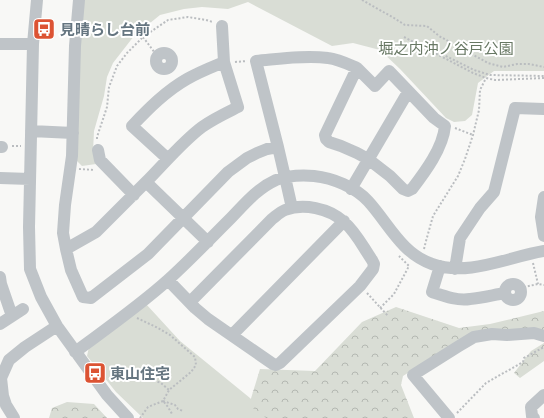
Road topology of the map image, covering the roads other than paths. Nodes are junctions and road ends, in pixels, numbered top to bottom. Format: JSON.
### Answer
{"nodes":[{"id":1,"x":37,"y":0,"type":"edge"},
{"id":2,"x":79,"y":0,"type":"edge"},
{"id":3,"x":222,"y":26,"type":"road end"},
{"id":4,"x":0,"y":44,"type":"edge"},
{"id":5,"x":33,"y":44,"type":"junction"},
{"id":6,"x":158,"y":57,"type":"road end"},
{"id":7,"x":224,"y":62,"type":"junction"},
{"id":8,"x":358,"y":68,"type":"junction"},
{"id":9,"x":181,"y":83,"type":"junction"},
{"id":10,"x":408,"y":92,"type":"junction"},
{"id":11,"x":544,"y":109,"type":"edge"},
{"id":12,"x":31,"y":131,"type":"junction"},
{"id":13,"x":72,"y":133,"type":"junction"},
{"id":14,"x":278,"y":147,"type":"junction"},
{"id":15,"x":98,"y":150,"type":"road end"},
{"id":16,"x":368,"y":159,"type":"junction"},
{"id":17,"x":168,"y":160,"type":"junction"},
{"id":18,"x":286,"y":177,"type":"junction"},
{"id":19,"x":0,"y":178,"type":"edge"},
{"id":20,"x":30,"y":179,"type":"junction"},
{"id":21,"x":146,"y":182,"type":"junction"},
{"id":22,"x":351,"y":188,"type":"junction"},
{"id":23,"x":134,"y":194,"type":"junction"},
{"id":24,"x":544,"y":197,"type":"edge"},
{"id":25,"x":292,"y":208,"type":"junction"},
{"id":26,"x":543,"y":217,"type":"edge"},
{"id":27,"x":183,"y":218,"type":"junction"},
{"id":28,"x":344,"y":222,"type":"junction"},
{"id":29,"x":544,"y":236,"type":"edge"},
{"id":30,"x":208,"y":242,"type":"junction"},
{"id":31,"x":66,"y":249,"type":"junction"},
{"id":32,"x":544,"y":251,"type":"edge"},
{"id":33,"x":440,"y":266,"type":"junction"},
{"id":34,"x":455,"y":268,"type":"junction"},
{"id":35,"x":0,"y":277,"type":"edge"},
{"id":36,"x":168,"y":280,"type":"junction"},
{"id":37,"x":520,"y":288,"type":"road end"},
{"id":38,"x":190,"y":302,"type":"junction"},
{"id":39,"x":23,"y":309,"type":"dead end"},
{"id":40,"x":12,"y":316,"type":"junction"},
{"id":41,"x":0,"y":324,"type":"edge"},
{"id":42,"x":57,"y":326,"type":"junction"},
{"id":43,"x":232,"y":335,"type":"junction"},
{"id":44,"x":544,"y":336,"type":"edge"},
{"id":45,"x":75,"y":352,"type":"junction"},
{"id":46,"x":1,"y":377,"type":"edge"},
{"id":47,"x":544,"y":395,"type":"edge"},
{"id":48,"x":14,"y":418,"type":"edge"},
{"id":49,"x":128,"y":418,"type":"edge"},
{"id":50,"x":449,"y":418,"type":"edge"},
{"id":51,"x":534,"y":418,"type":"edge"}],
"edges":[{"from":1,"to":5,"type":"street"},
{"from":2,"to":13,"type":"street"},
{"from":3,"to":7,"type":"street"},
{"from":4,"to":5,"type":"street"},
{"from":5,"to":12,"type":"street"},
{"from":6,"to":9,"type":"street"},
{"from":7,"to":9,"type":"street"},
{"from":7,"to":17,"type":"street"},
{"from":8,"to":10,"type":"street"},
{"from":8,"to":14,"type":"street"},
{"from":8,"to":16,"type":"street"},
{"from":9,"to":17,"type":"street"},
{"from":10,"to":16,"type":"street"},
{"from":10,"to":16,"type":"street"},
{"from":11,"to":34,"type":"street"},
{"from":12,"to":13,"type":"street"},
{"from":12,"to":20,"type":"street"},
{"from":13,"to":31,"type":"street"},
{"from":14,"to":18,"type":"street"},
{"from":14,"to":27,"type":"street"},
{"from":15,"to":23,"type":"street"},
{"from":16,"to":22,"type":"street"},
{"from":17,"to":21,"type":"street"},
{"from":18,"to":22,"type":"street"},
{"from":18,"to":25,"type":"street"},
{"from":18,"to":30,"type":"street"},
{"from":19,"to":20,"type":"street"},
{"from":20,"to":42,"type":"street"},
{"from":21,"to":23,"type":"street"},
{"from":21,"to":27,"type":"street"},
{"from":22,"to":33,"type":"street"},
{"from":23,"to":31,"type":"street"},
{"from":24,"to":26,"type":"street"},
{"from":25,"to":28,"type":"street"},
{"from":25,"to":38,"type":"street"},
{"from":26,"to":29,"type":"street"},
{"from":27,"to":30,"type":"street"},
{"from":27,"to":31,"type":"street"},
{"from":28,"to":43,"type":"street"},
{"from":28,"to":43,"type":"street"},
{"from":30,"to":36,"type":"street"},
{"from":32,"to":34,"type":"street"},
{"from":33,"to":34,"type":"street"},
{"from":33,"to":37,"type":"street"},
{"from":35,"to":40,"type":"street"},
{"from":36,"to":38,"type":"street"},
{"from":36,"to":45,"type":"street"},
{"from":38,"to":43,"type":"street"},
{"from":39,"to":40,"type":"street"},
{"from":40,"to":41,"type":"street"},
{"from":42,"to":45,"type":"street"},
{"from":42,"to":46,"type":"street"},
{"from":44,"to":50,"type":"street"},
{"from":45,"to":49,"type":"street"},
{"from":46,"to":48,"type":"street"},
{"from":47,"to":51,"type":"street"}]}
